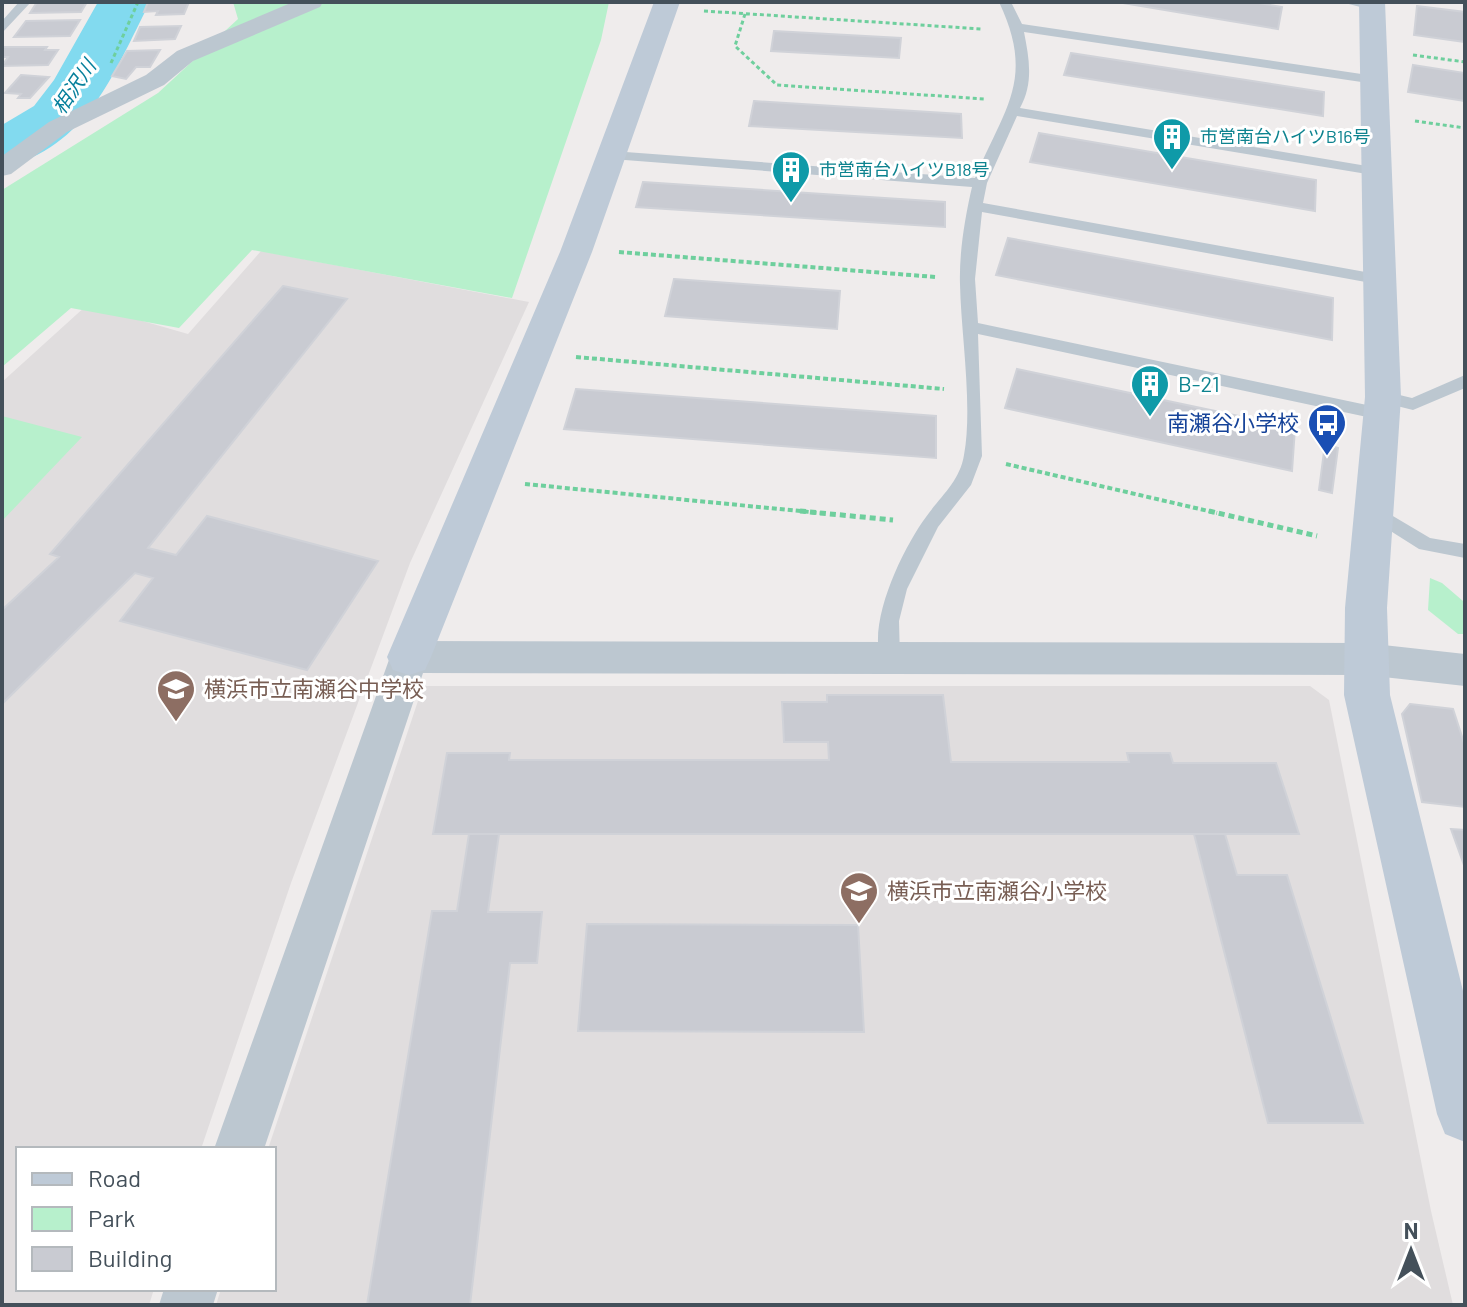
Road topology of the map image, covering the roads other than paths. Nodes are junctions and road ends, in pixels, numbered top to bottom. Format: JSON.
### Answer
{"nodes":[{"id":1,"x":25,"y":2,"type":"edge"},
{"id":2,"x":312,"y":2,"type":"edge"},
{"id":3,"x":1005,"y":2,"type":"edge"},
{"id":4,"x":1364,"y":3,"type":"edge"},
{"id":5,"x":683,"y":6,"type":"edge"},
{"id":6,"x":1017,"y":27,"type":"junction"},
{"id":7,"x":2,"y":29,"type":"edge"},
{"id":8,"x":1375,"y":80,"type":"junction"},
{"id":9,"x":1015,"y":106,"type":"junction"},
{"id":10,"x":612,"y":155,"type":"junction"},
{"id":11,"x":2,"y":168,"type":"edge"},
{"id":12,"x":1379,"y":172,"type":"junction"},
{"id":13,"x":980,"y":183,"type":"junction"},
{"id":14,"x":975,"y":206,"type":"junction"},
{"id":15,"x":1382,"y":280,"type":"junction"},
{"id":16,"x":971,"y":327,"type":"junction"},
{"id":17,"x":1465,"y":381,"type":"edge"},
{"id":18,"x":1382,"y":406,"type":"junction"},
{"id":19,"x":1376,"y":513,"type":"junction"},
{"id":20,"x":1465,"y":551,"type":"edge"},
{"id":21,"x":409,"y":657,"type":"junction"},
{"id":22,"x":890,"y":659,"type":"junction"},
{"id":23,"x":1365,"y":659,"type":"junction"},
{"id":24,"x":1465,"y":670,"type":"edge"},
{"id":25,"x":1465,"y":1114,"type":"edge"},
{"id":26,"x":240,"y":1147,"type":"edge"}],
"edges":[{"from":1,"to":7,"type":"lane"},
{"from":2,"to":11,"type":"street"},
{"from":3,"to":6,"type":"lane"},
{"from":4,"to":8,"type":"street"},
{"from":5,"to":10,"type":"street"},
{"from":6,"to":8,"type":"lane"},
{"from":6,"to":9,"type":"lane"},
{"from":8,"to":12,"type":"street"},
{"from":9,"to":12,"type":"lane"},
{"from":9,"to":13,"type":"lane"},
{"from":10,"to":13,"type":"lane"},
{"from":10,"to":21,"type":"street"},
{"from":12,"to":15,"type":"street"},
{"from":13,"to":14,"type":"lane"},
{"from":14,"to":15,"type":"lane"},
{"from":14,"to":16,"type":"lane"},
{"from":15,"to":18,"type":"street"},
{"from":16,"to":18,"type":"lane"},
{"from":16,"to":22,"type":"lane"},
{"from":17,"to":18,"type":"lane"},
{"from":18,"to":19,"type":"street"},
{"from":19,"to":20,"type":"lane"},
{"from":19,"to":23,"type":"street"},
{"from":21,"to":22,"type":"street"},
{"from":21,"to":26,"type":"street"},
{"from":22,"to":23,"type":"street"},
{"from":23,"to":24,"type":"street"},
{"from":23,"to":25,"type":"street"}]}
